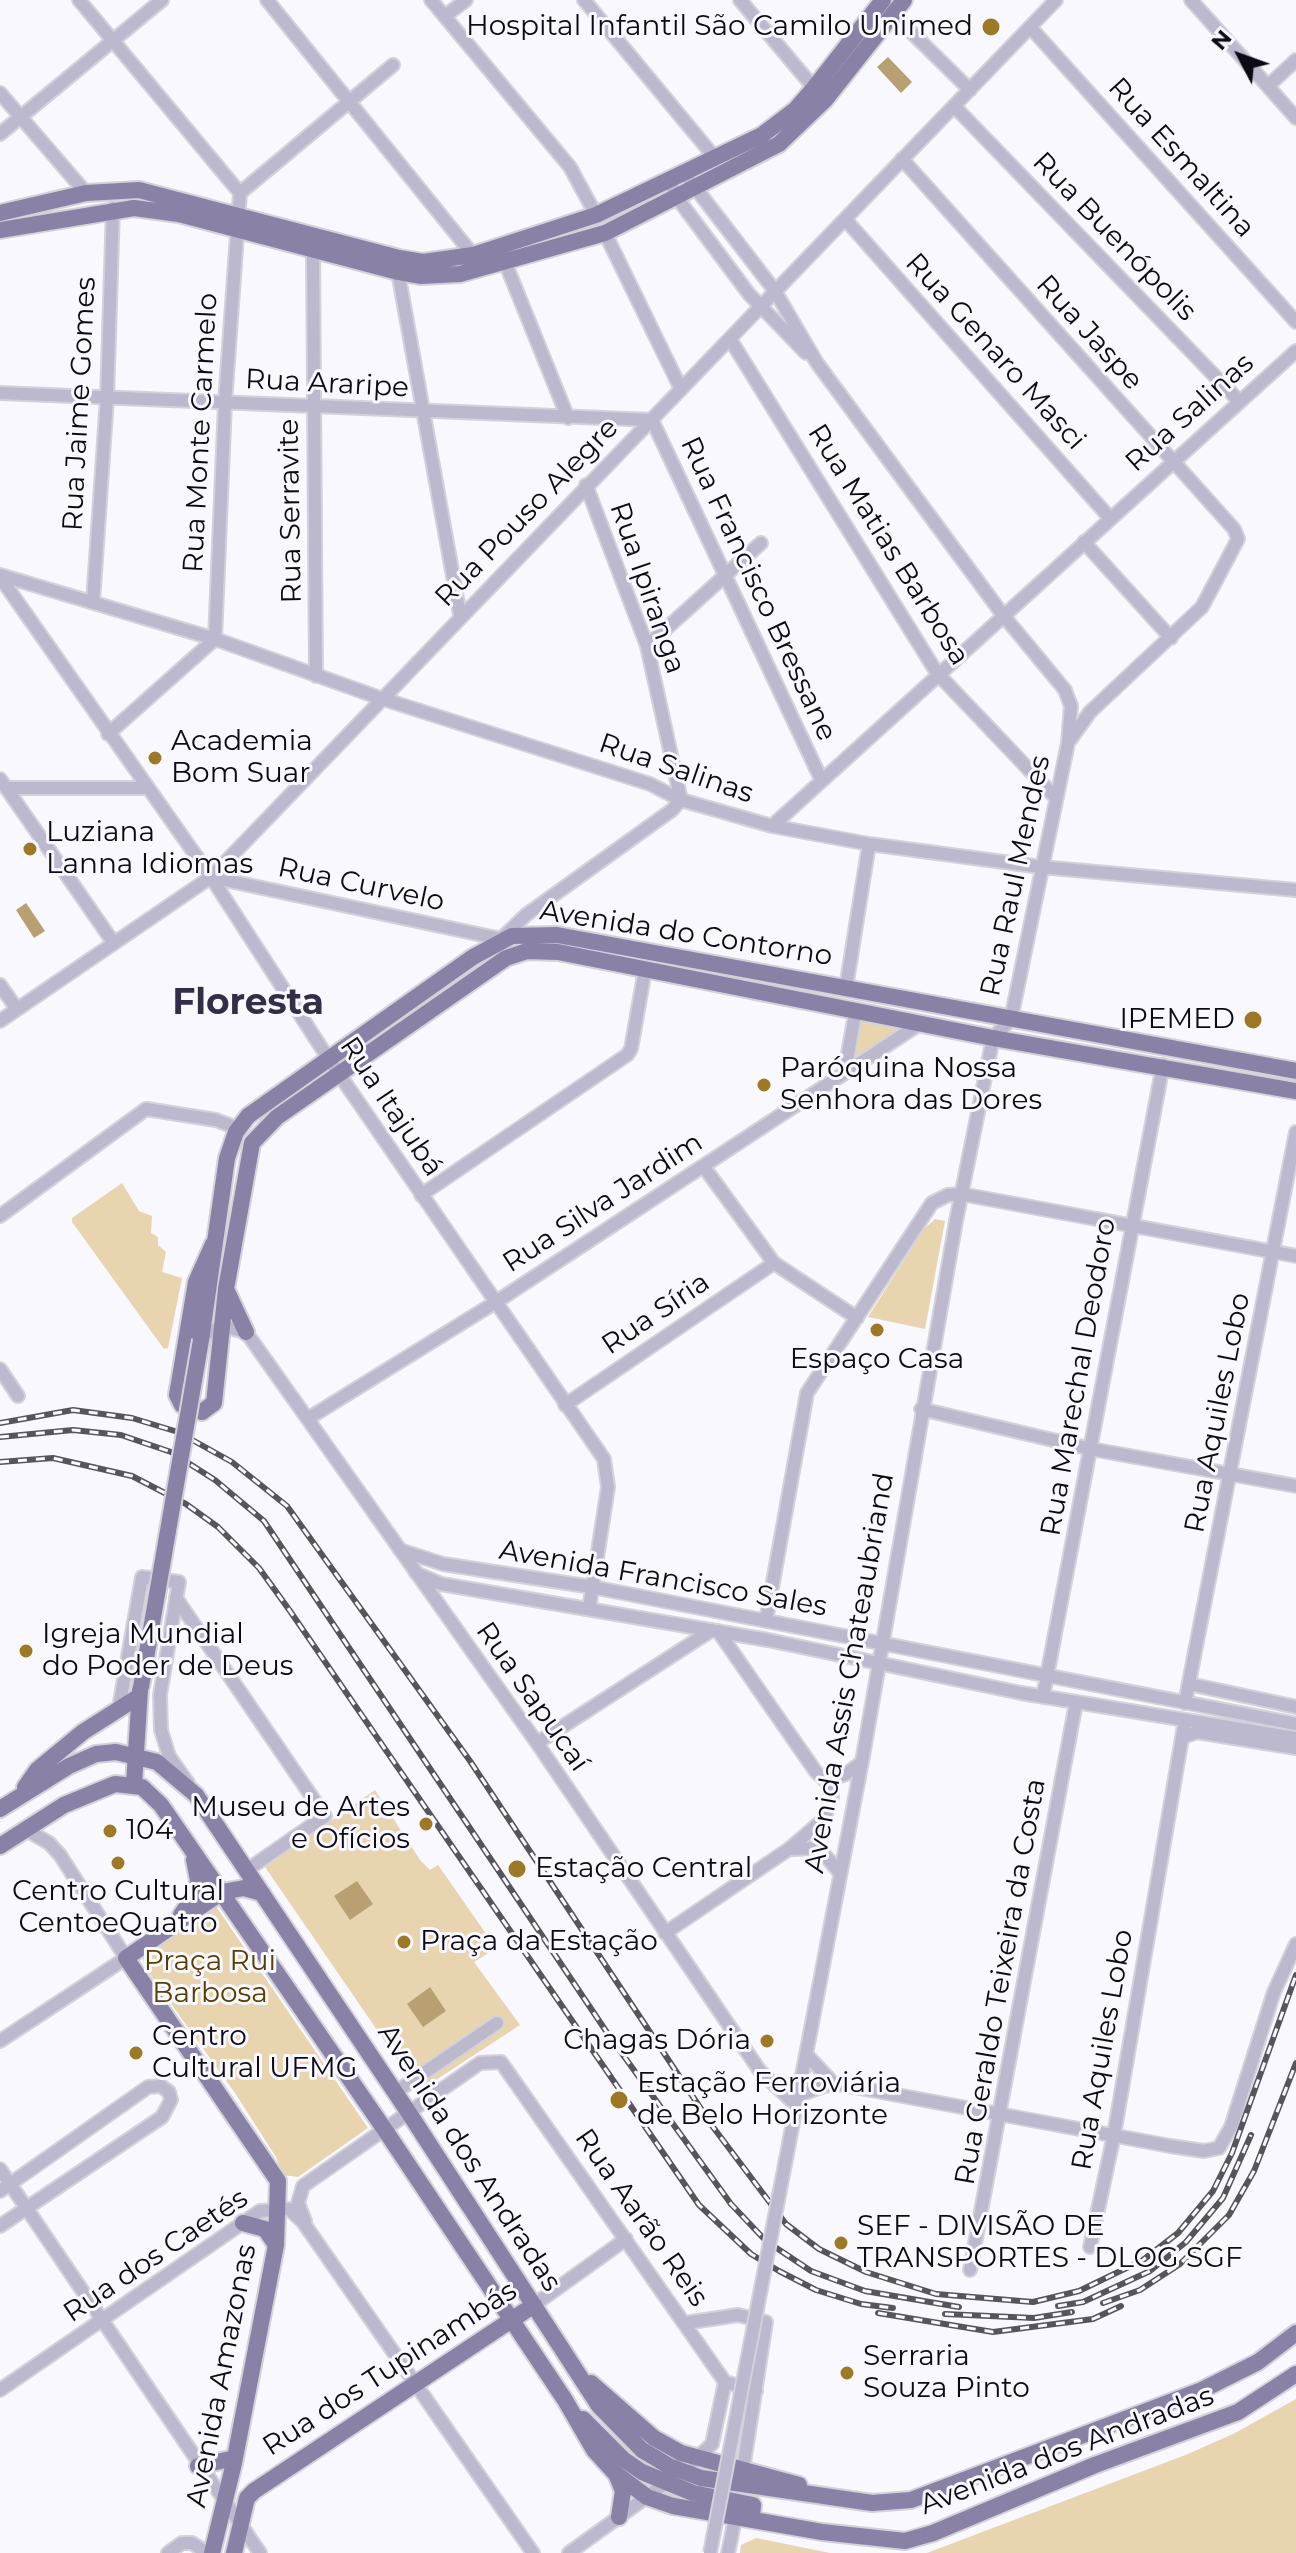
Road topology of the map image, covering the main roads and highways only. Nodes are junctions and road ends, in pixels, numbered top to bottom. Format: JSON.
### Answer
{"nodes":[{"id":1,"x":883,"y":0,"type":"edge"},
{"id":2,"x":904,"y":0,"type":"edge"},
{"id":3,"x":0,"y":213,"type":"edge"},
{"id":4,"x":238,"y":222,"type":"junction"},
{"id":5,"x":0,"y":230,"type":"edge"},
{"id":6,"x":501,"y":939,"type":"junction"},
{"id":7,"x":506,"y":958,"type":"junction"},
{"id":8,"x":1296,"y":1071,"type":"edge"},
{"id":9,"x":1296,"y":1091,"type":"edge"},
{"id":10,"x":213,"y":1244,"type":"junction"},
{"id":11,"x":226,"y":1289,"type":"junction"},
{"id":12,"x":246,"y":1332,"type":"road end"},
{"id":13,"x":140,"y":1692,"type":"junction"},
{"id":14,"x":134,"y":1754,"type":"junction"},
{"id":15,"x":134,"y":1784,"type":"junction"},
{"id":16,"x":20,"y":1794,"type":"junction"},
{"id":17,"x":0,"y":1809,"type":"edge"},
{"id":18,"x":0,"y":1846,"type":"edge"},
{"id":19,"x":192,"y":1853,"type":"junction"},
{"id":20,"x":222,"y":1892,"type":"junction"},
{"id":21,"x":262,"y":1893,"type":"junction"},
{"id":22,"x":172,"y":1925,"type":"junction"},
{"id":23,"x":243,"y":2223,"type":"road end"},
{"id":24,"x":276,"y":2245,"type":"junction"},
{"id":25,"x":534,"y":2305,"type":"junction"},
{"id":26,"x":511,"y":2322,"type":"junction"},
{"id":27,"x":1296,"y":2333,"type":"edge"},
{"id":28,"x":581,"y":2373,"type":"junction"},
{"id":29,"x":1296,"y":2374,"type":"edge"},
{"id":30,"x":565,"y":2400,"type":"junction"},
{"id":31,"x":235,"y":2458,"type":"junction"},
{"id":32,"x":198,"y":2466,"type":"road end"},
{"id":33,"x":615,"y":2473,"type":"junction"},
{"id":34,"x":744,"y":2497,"type":"junction"},
{"id":35,"x":619,"y":2517,"type":"road end"},
{"id":36,"x":241,"y":2527,"type":"joint"},
{"id":37,"x":209,"y":2553,"type":"edge"},
{"id":38,"x":234,"y":2553,"type":"edge"}],
"edges":[{"from":1,"to":4,"type":"main road"},
{"from":2,"to":4,"type":"main road"},
{"from":3,"to":4,"type":"main road"},
{"from":4,"to":5,"type":"main road"},
{"from":6,"to":7,"type":"main road"},
{"from":6,"to":8,"type":"main road","name":"Avenida do Contorno"},
{"from":6,"to":10,"type":"main road","name":"Avenida do Contorno"},
{"from":7,"to":9,"type":"main road","name":"Avenida do Contorno"},
{"from":7,"to":11,"type":"main road","name":"Avenida do Contorno"},
{"from":10,"to":11,"type":"main road","name":"Avenida do Contorno"},
{"from":10,"to":13,"type":"main road","name":"Avenida do Contorno","bridge":true},
{"from":11,"to":12,"type":"main road"},
{"from":13,"to":14,"type":"main road","name":"Avenida do Contorno"},
{"from":13,"to":16,"type":"main road"},
{"from":14,"to":15,"type":"main road","name":"Avenida do Contorno"},
{"from":14,"to":16,"type":"main road"},
{"from":14,"to":21,"type":"main road","name":"Avenida dos Andradas"},
{"from":15,"to":18,"type":"main road"},
{"from":15,"to":19,"type":"main road","name":"Avenida dos Andradas"},
{"from":16,"to":17,"type":"main road"},
{"from":19,"to":20,"type":"main road","name":"Avenida dos Andradas"},
{"from":19,"to":22,"type":"main road"},
{"from":20,"to":21,"type":"main road"},
{"from":20,"to":22,"type":"main road"},
{"from":20,"to":26,"type":"main road","name":"Avenida dos Andradas"},
{"from":21,"to":25,"type":"main road","name":"Avenida dos Andradas"},
{"from":22,"to":24,"type":"main road","name":"Avenida Amazonas"},
{"from":23,"to":24,"type":"main road"},
{"from":24,"to":31,"type":"main road","name":"Avenida Amazonas"},
{"from":25,"to":26,"type":"main road","name":"Rua dos Tupinambás"},
{"from":25,"to":28,"type":"main road","name":"Avenida dos Andradas"},
{"from":26,"to":30,"type":"main road","name":"Avenida dos Andradas"},
{"from":26,"to":36,"type":"main road","name":"Rua dos Tupinambás"},
{"from":27,"to":34,"type":"main road","name":"Avenida dos Andradas"},
{"from":28,"to":34,"type":"main road","name":"Avenida dos Andradas"},
{"from":28,"to":34,"type":"main road","name":"Avenida dos Andradas"},
{"from":29,"to":34,"type":"main road","name":"Avenida dos Andradas"},
{"from":30,"to":33,"type":"main road","name":"Avenida dos Andradas"},
{"from":30,"to":34,"type":"main road","name":"Avenida dos Andradas"},
{"from":31,"to":32,"type":"main road"},
{"from":31,"to":37,"type":"main road","name":"Avenida Amazonas"},
{"from":33,"to":34,"type":"main road","name":"Avenida dos Andradas"},
{"from":33,"to":35,"type":"main road"},
{"from":36,"to":38,"type":"main road","name":"Avenida Amazonas"}]}
